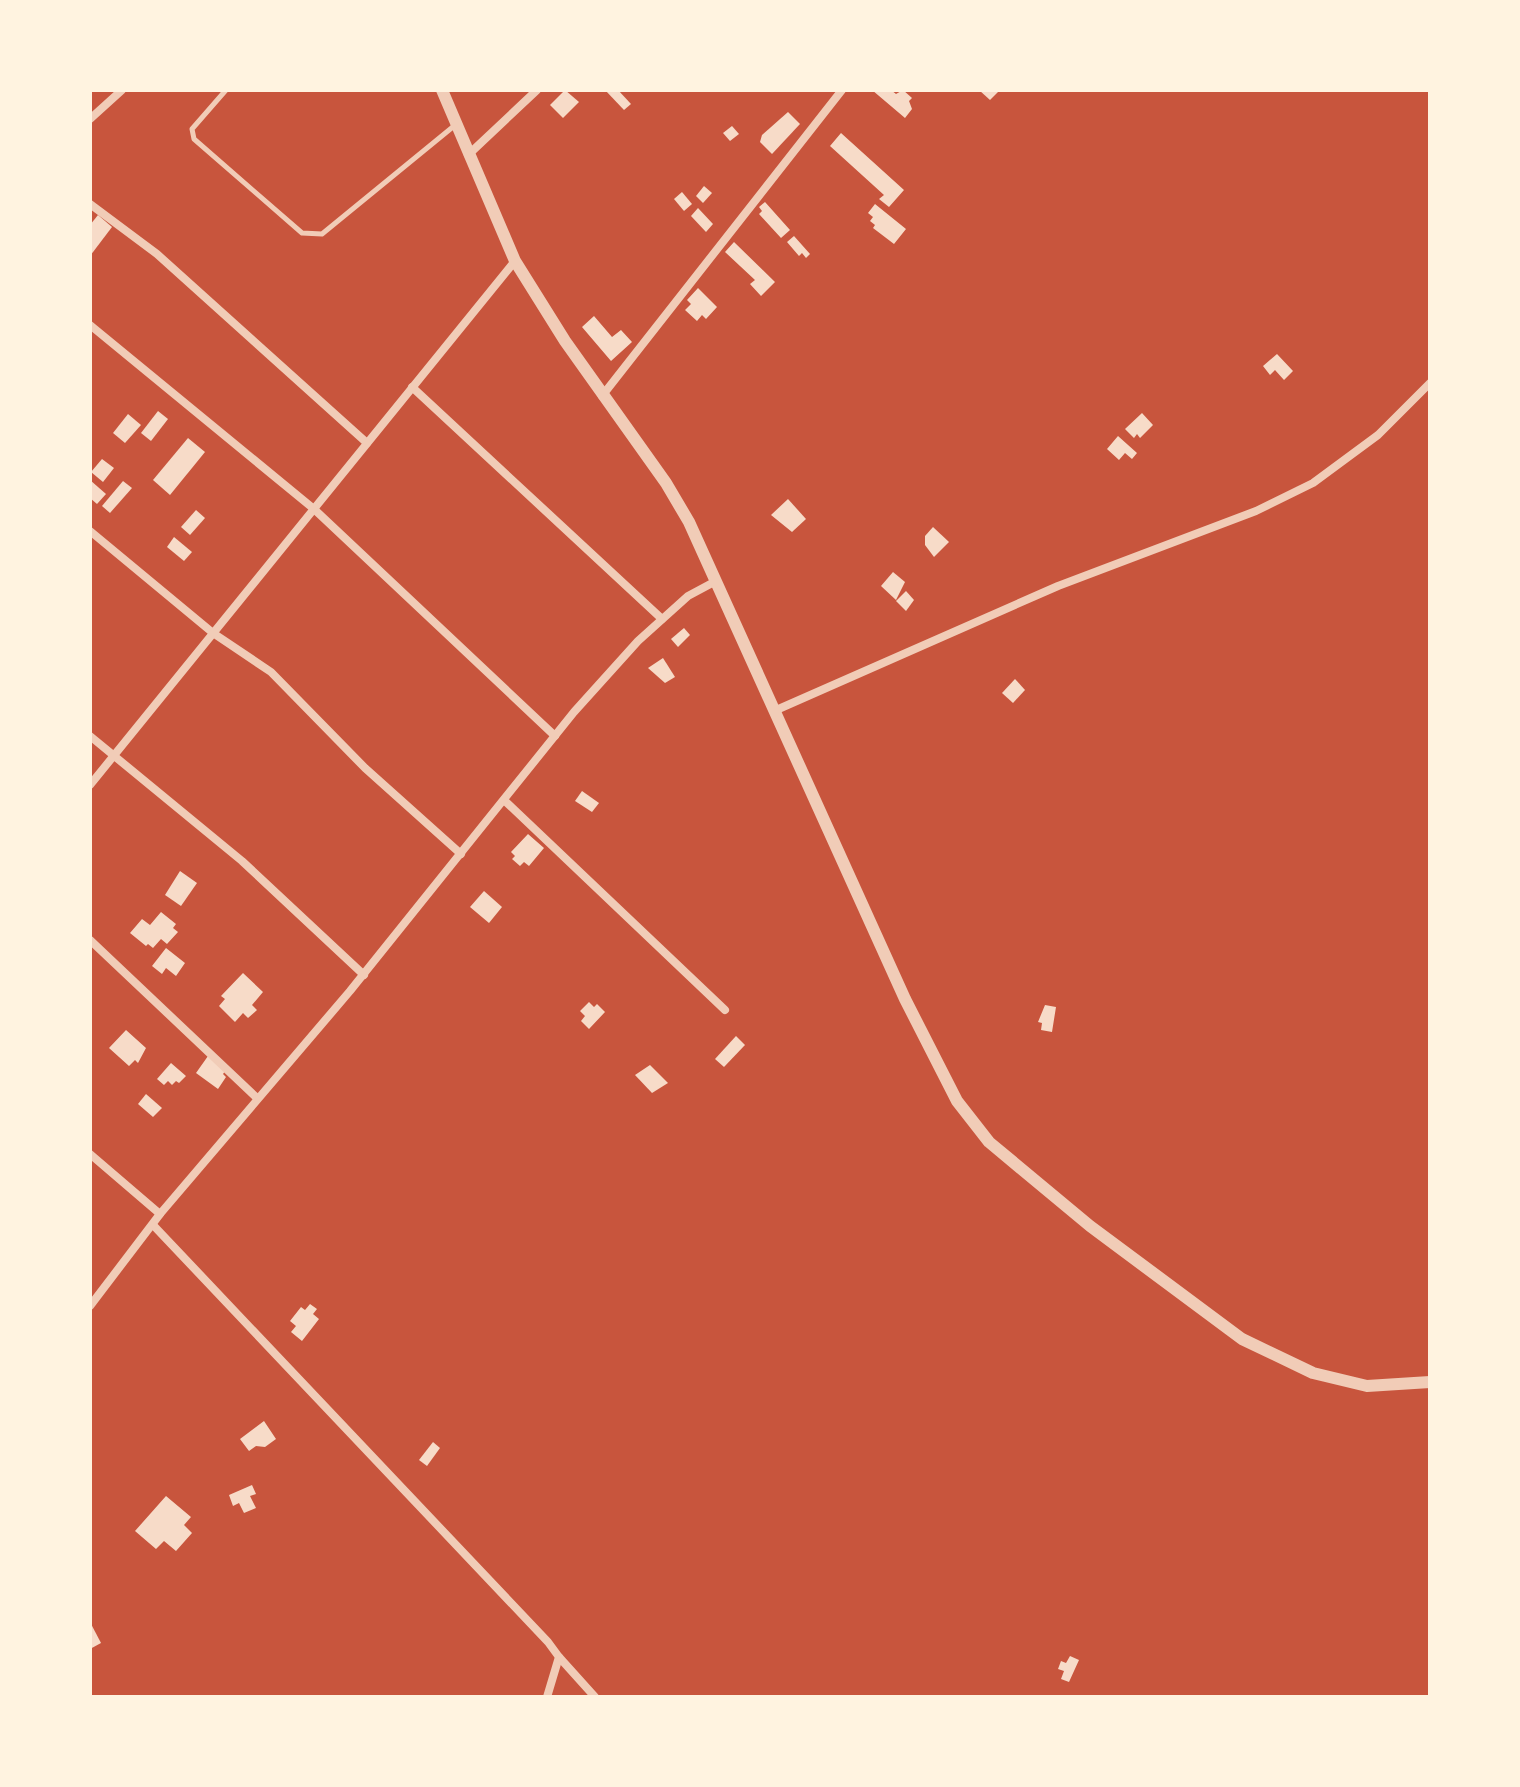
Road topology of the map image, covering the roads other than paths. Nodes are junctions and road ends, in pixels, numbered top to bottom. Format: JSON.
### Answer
{"nodes":[{"id":1,"x":122,"y":90,"type":"edge"},
{"id":2,"x":226,"y":90,"type":"edge"},
{"id":3,"x":442,"y":90,"type":"edge"},
{"id":4,"x":537,"y":90,"type":"edge"},
{"id":5,"x":842,"y":90,"type":"edge"},
{"id":6,"x":90,"y":119,"type":"edge"},
{"id":7,"x":455,"y":125,"type":"junction"},
{"id":8,"x":468,"y":155,"type":"junction"},
{"id":9,"x":90,"y":204,"type":"edge"},
{"id":10,"x":515,"y":261,"type":"junction"},
{"id":11,"x":90,"y":325,"type":"edge"},
{"id":12,"x":1430,"y":383,"type":"edge"},
{"id":13,"x":412,"y":387,"type":"junction"},
{"id":14,"x":602,"y":397,"type":"junction"},
{"id":15,"x":367,"y":443,"type":"junction"},
{"id":16,"x":314,"y":509,"type":"junction"},
{"id":17,"x":90,"y":531,"type":"edge"},
{"id":18,"x":716,"y":581,"type":"junction"},
{"id":19,"x":662,"y":619,"type":"junction"},
{"id":20,"x":213,"y":633,"type":"junction"},
{"id":21,"x":774,"y":711,"type":"junction"},
{"id":22,"x":90,"y":736,"type":"edge"},
{"id":23,"x":555,"y":736,"type":"junction"},
{"id":24,"x":114,"y":756,"type":"junction"},
{"id":25,"x":90,"y":785,"type":"edge"},
{"id":26,"x":504,"y":800,"type":"junction"},
{"id":27,"x":461,"y":854,"type":"junction"},
{"id":28,"x":90,"y":940,"type":"edge"},
{"id":29,"x":364,"y":975,"type":"junction"},
{"id":30,"x":725,"y":1010,"type":"dead end"},
{"id":31,"x":257,"y":1098,"type":"junction"},
{"id":32,"x":90,"y":1154,"type":"edge"},
{"id":33,"x":160,"y":1214,"type":"junction"},
{"id":34,"x":154,"y":1226,"type":"junction"},
{"id":35,"x":90,"y":1306,"type":"edge"},
{"id":36,"x":1430,"y":1382,"type":"edge"},
{"id":37,"x":559,"y":1657,"type":"junction"},
{"id":38,"x":547,"y":1697,"type":"edge"},
{"id":39,"x":595,"y":1697,"type":"edge"}],
"edges":[{"from":1,"to":6,"type":"street"},
{"from":2,"to":7,"type":"lane"},
{"from":3,"to":7,"type":"street"},
{"from":4,"to":8,"type":"street"},
{"from":5,"to":14,"type":"street"},
{"from":7,"to":8,"type":"street"},
{"from":8,"to":10,"type":"street"},
{"from":9,"to":15,"type":"street"},
{"from":10,"to":13,"type":"street"},
{"from":10,"to":14,"type":"street"},
{"from":11,"to":16,"type":"street"},
{"from":12,"to":21,"type":"street"},
{"from":13,"to":15,"type":"street"},
{"from":13,"to":19,"type":"street"},
{"from":14,"to":18,"type":"street"},
{"from":15,"to":16,"type":"street"},
{"from":16,"to":20,"type":"street"},
{"from":16,"to":23,"type":"street"},
{"from":17,"to":20,"type":"street"},
{"from":18,"to":19,"type":"street"},
{"from":18,"to":21,"type":"street"},
{"from":19,"to":23,"type":"street"},
{"from":20,"to":24,"type":"street"},
{"from":20,"to":27,"type":"street"},
{"from":21,"to":36,"type":"street"},
{"from":22,"to":24,"type":"street"},
{"from":23,"to":26,"type":"street"},
{"from":24,"to":25,"type":"street"},
{"from":24,"to":29,"type":"street"},
{"from":26,"to":27,"type":"street"},
{"from":26,"to":30,"type":"street"},
{"from":27,"to":29,"type":"street"},
{"from":28,"to":31,"type":"street"},
{"from":29,"to":31,"type":"street"},
{"from":31,"to":33,"type":"street"},
{"from":32,"to":33,"type":"street"},
{"from":33,"to":34,"type":"street"},
{"from":34,"to":35,"type":"street"},
{"from":34,"to":37,"type":"street"},
{"from":37,"to":38,"type":"street"},
{"from":37,"to":39,"type":"street"}]}
